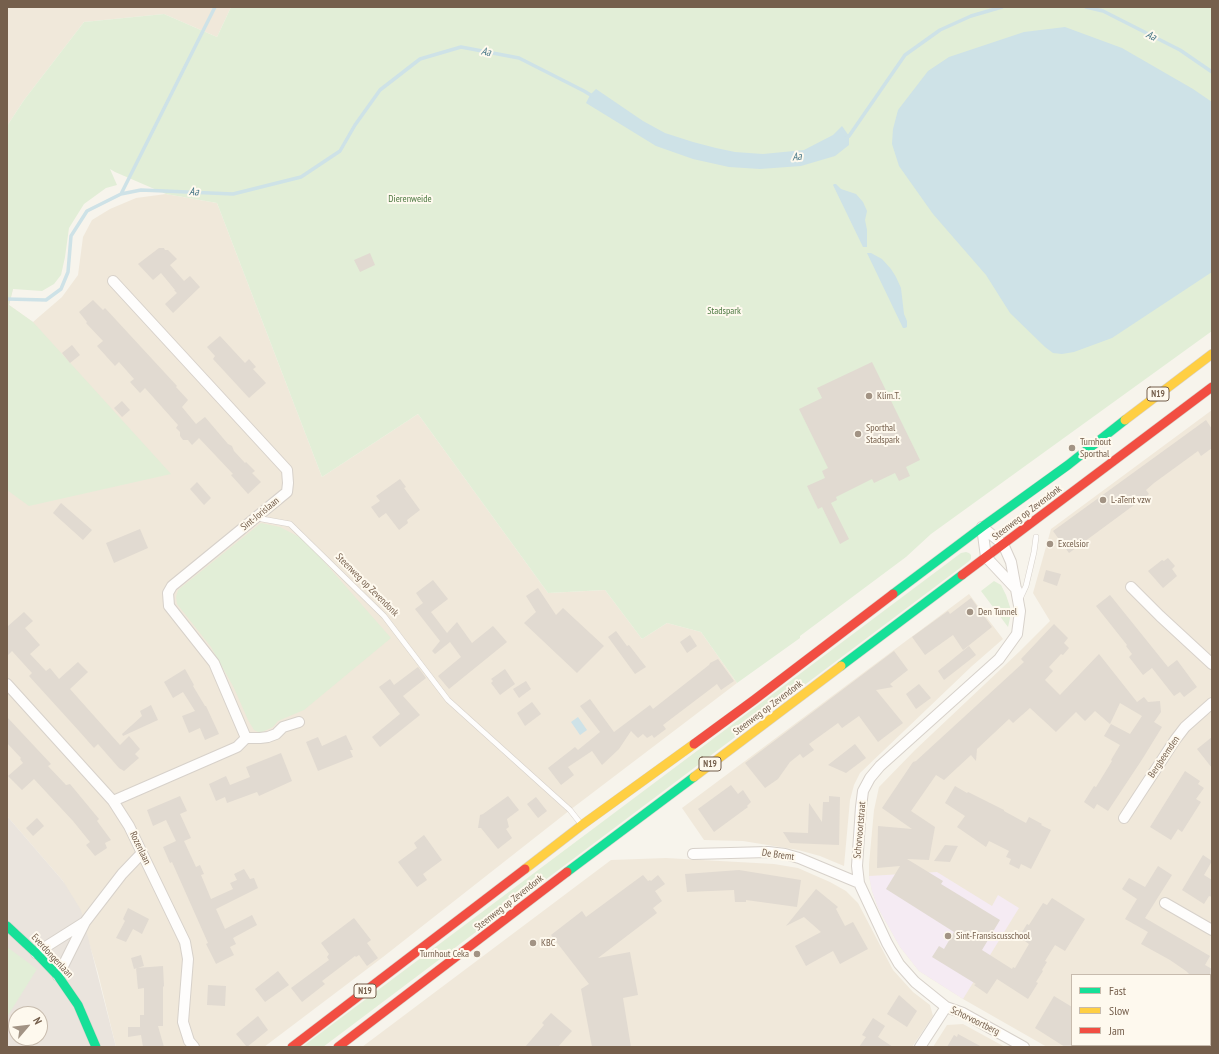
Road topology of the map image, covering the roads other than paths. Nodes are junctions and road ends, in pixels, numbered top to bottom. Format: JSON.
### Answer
{"nodes":[{"id":1,"x":113,"y":281,"type":"dead end"},
{"id":2,"x":1212,"y":354,"type":"edge"},
{"id":3,"x":1212,"y":387,"type":"edge"},
{"id":4,"x":258,"y":515,"type":"junction"},
{"id":5,"x":982,"y":527,"type":"junction"},
{"id":6,"x":1036,"y":537,"type":"dead end"},
{"id":7,"x":1003,"y":544,"type":"junction"},
{"id":8,"x":986,"y":557,"type":"junction"},
{"id":9,"x":1131,"y":587,"type":"dead end"},
{"id":10,"x":1017,"y":590,"type":"junction"},
{"id":11,"x":1019,"y":602,"type":"junction"},
{"id":12,"x":1212,"y":664,"type":"edge"},
{"id":13,"x":7,"y":684,"type":"edge"},
{"id":14,"x":1212,"y":703,"type":"edge"},
{"id":15,"x":299,"y":722,"type":"dead end"},
{"id":16,"x":246,"y":738,"type":"junction"},
{"id":17,"x":113,"y":801,"type":"junction"},
{"id":18,"x":1124,"y":818,"type":"dead end"},
{"id":19,"x":582,"y":826,"type":"junction"},
{"id":20,"x":142,"y":853,"type":"junction"},
{"id":21,"x":693,"y":854,"type":"dead end"},
{"id":22,"x":859,"y":883,"type":"junction"},
{"id":23,"x":1165,"y":903,"type":"dead end"},
{"id":24,"x":85,"y":922,"type":"junction"},
{"id":25,"x":7,"y":926,"type":"edge"},
{"id":26,"x":1212,"y":930,"type":"edge"},
{"id":27,"x":36,"y":953,"type":"junction"},
{"id":28,"x":58,"y":976,"type":"junction"},
{"id":29,"x":946,"y":1007,"type":"junction"},
{"id":30,"x":96,"y":1047,"type":"edge"},
{"id":31,"x":194,"y":1047,"type":"edge"},
{"id":32,"x":292,"y":1047,"type":"edge"},
{"id":33,"x":338,"y":1047,"type":"edge"},
{"id":34,"x":920,"y":1047,"type":"edge"},
{"id":35,"x":1024,"y":1047,"type":"edge"}],
"edges":[{"from":1,"to":4,"type":"street","name":"Sint-Jorislaan"},
{"from":2,"to":5,"type":"main road","name":"Steenweg op Zevendonk","number":"N19"},
{"from":3,"to":7,"type":"main road","name":"Steenweg op Zevendonk","number":"N19"},
{"from":4,"to":16,"type":"street","name":"Sint-Jorislaan"},
{"from":4,"to":19,"type":"lane","name":"Steenweg op Zevendonk"},
{"from":5,"to":7,"type":"street","name":"Schorvoortstraat"},
{"from":5,"to":8,"type":"street"},
{"from":5,"to":19,"type":"main road","name":"Steenweg op Zevendonk","number":"N19"},
{"from":6,"to":11,"type":"lane"},
{"from":7,"to":8,"type":"main road","name":"Steenweg op Zevendonk","number":"N19"},
{"from":7,"to":10,"type":"street","name":"Schorvoortstraat"},
{"from":8,"to":10,"type":"street"},
{"from":8,"to":33,"type":"main road","name":"Steenweg op Zevendonk","number":"N19"},
{"from":9,"to":12,"type":"street"},
{"from":10,"to":11,"type":"street","name":"Schorvoortstraat"},
{"from":11,"to":22,"type":"street","name":"Schorvoortstraat"},
{"from":13,"to":17,"type":"street","name":"Rozenlaan"},
{"from":14,"to":18,"type":"street","name":"Bergbeemden"},
{"from":15,"to":16,"type":"street"},
{"from":16,"to":17,"type":"street"},
{"from":17,"to":20,"type":"street","name":"Rozenlaan"},
{"from":19,"to":32,"type":"main road","name":"Steenweg op Zevendonk","number":"N19"},
{"from":20,"to":24,"type":"street"},
{"from":20,"to":31,"type":"street","name":"Rozenlaan"},
{"from":21,"to":22,"type":"street","name":"De Bremt"},
{"from":22,"to":29,"type":"street","name":"Schorvoortstraat"},
{"from":23,"to":26,"type":"street"},
{"from":24,"to":27,"type":"street"},
{"from":24,"to":28,"type":"street"},
{"from":25,"to":27,"type":"main road","name":"Everdongenlaan"},
{"from":27,"to":28,"type":"main road","name":"Everdongenlaan"},
{"from":28,"to":30,"type":"main road","name":"Everdongenlaan"},
{"from":29,"to":34,"type":"street"},
{"from":29,"to":35,"type":"street","name":"Schorvoortberg"}]}
